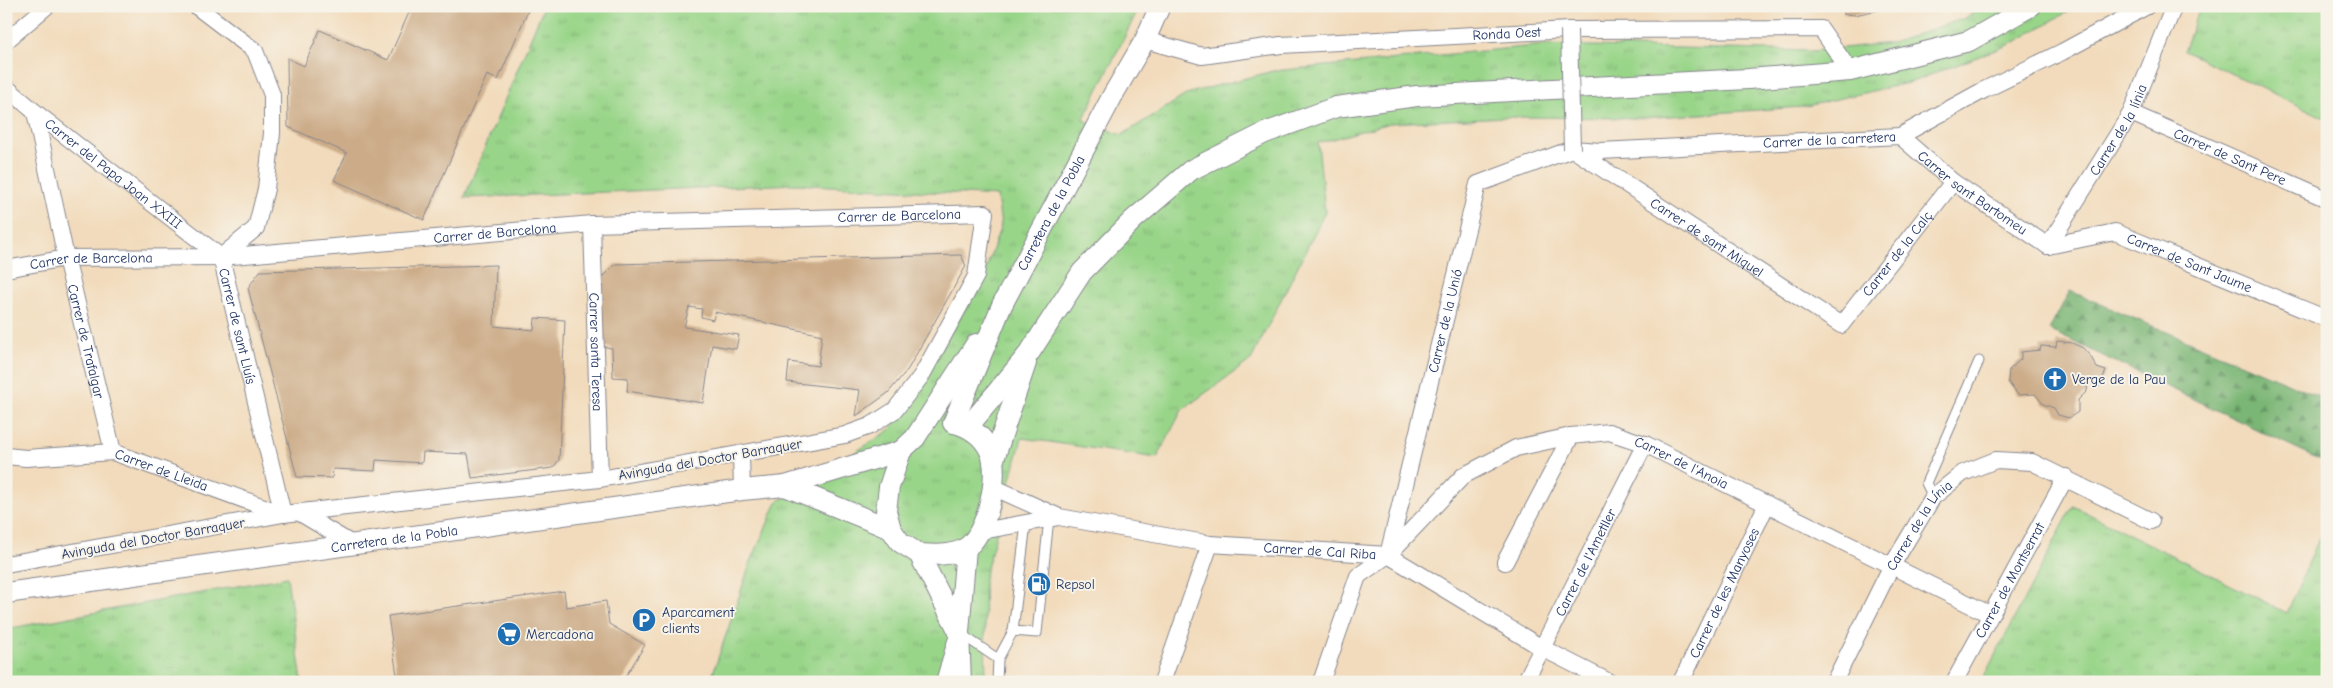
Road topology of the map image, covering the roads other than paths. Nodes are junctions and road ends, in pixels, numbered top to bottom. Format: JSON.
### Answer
{"nodes":[{"id":1,"x":46,"y":6,"type":"edge"},
{"id":2,"x":196,"y":6,"type":"edge"},
{"id":3,"x":1160,"y":6,"type":"edge"},
{"id":4,"x":2031,"y":6,"type":"edge"},
{"id":5,"x":2147,"y":6,"type":"edge"},
{"id":6,"x":2174,"y":6,"type":"edge"},
{"id":7,"x":1569,"y":30,"type":"junction"},
{"id":8,"x":1145,"y":40,"type":"junction"},
{"id":9,"x":6,"y":42,"type":"edge"},
{"id":10,"x":1850,"y":71,"type":"junction"},
{"id":11,"x":6,"y":87,"type":"edge"},
{"id":12,"x":35,"y":112,"type":"junction"},
{"id":13,"x":2131,"y":113,"type":"junction"},
{"id":14,"x":1900,"y":136,"type":"junction"},
{"id":15,"x":1572,"y":149,"type":"junction"},
{"id":16,"x":1600,"y":151,"type":"joint"},
{"id":17,"x":1953,"y":182,"type":"junction"},
{"id":18,"x":2327,"y":199,"type":"edge"},
{"id":19,"x":985,"y":213,"type":"joint"},
{"id":20,"x":592,"y":224,"type":"junction"},
{"id":21,"x":2048,"y":246,"type":"junction"},
{"id":22,"x":221,"y":257,"type":"junction"},
{"id":23,"x":66,"y":258,"type":"junction"},
{"id":24,"x":6,"y":269,"type":"edge"},
{"id":25,"x":1002,"y":305,"type":"junction"},
{"id":26,"x":2327,"y":318,"type":"edge"},
{"id":27,"x":1841,"y":324,"type":"joint"},
{"id":28,"x":1030,"y":352,"type":"junction"},
{"id":29,"x":1978,"y":361,"type":"dead end"},
{"id":30,"x":961,"y":425,"type":"junction"},
{"id":31,"x":1571,"y":436,"type":"junction"},
{"id":32,"x":1645,"y":444,"type":"junction"},
{"id":33,"x":908,"y":445,"type":"junction"},
{"id":34,"x":113,"y":452,"type":"junction"},
{"id":35,"x":740,"y":454,"type":"junction"},
{"id":36,"x":6,"y":456,"type":"edge"},
{"id":37,"x":993,"y":462,"type":"junction"},
{"id":38,"x":2066,"y":477,"type":"junction"},
{"id":39,"x":600,"y":479,"type":"junction"},
{"id":40,"x":784,"y":486,"type":"junction"},
{"id":41,"x":993,"y":487,"type":"junction"},
{"id":42,"x":742,"y":490,"type":"junction"},
{"id":43,"x":1933,"y":497,"type":"junction"},
{"id":44,"x":1767,"y":504,"type":"junction"},
{"id":45,"x":300,"y":513,"type":"junction"},
{"id":46,"x":283,"y":514,"type":"junction"},
{"id":47,"x":1054,"y":518,"type":"junction"},
{"id":48,"x":2151,"y":520,"type":"dead end"},
{"id":49,"x":1026,"y":523,"type":"junction"},
{"id":50,"x":891,"y":530,"type":"junction"},
{"id":51,"x":982,"y":531,"type":"junction"},
{"id":52,"x":352,"y":544,"type":"junction"},
{"id":53,"x":1210,"y":544,"type":"junction"},
{"id":54,"x":966,"y":548,"type":"junction"},
{"id":55,"x":919,"y":554,"type":"junction"},
{"id":56,"x":1388,"y":555,"type":"junction"},
{"id":57,"x":1505,"y":562,"type":"dead end"},
{"id":58,"x":6,"y":564,"type":"edge"},
{"id":59,"x":1891,"y":567,"type":"junction"},
{"id":60,"x":6,"y":593,"type":"edge"},
{"id":61,"x":1988,"y":614,"type":"junction"},
{"id":62,"x":1013,"y":631,"type":"junction"},
{"id":63,"x":959,"y":632,"type":"junction"},
{"id":64,"x":1542,"y":648,"type":"junction"},
{"id":65,"x":998,"y":659,"type":"junction"},
{"id":66,"x":944,"y":682,"type":"edge"},
{"id":67,"x":961,"y":682,"type":"edge"},
{"id":68,"x":998,"y":682,"type":"edge"},
{"id":69,"x":1162,"y":682,"type":"edge"},
{"id":70,"x":1321,"y":682,"type":"edge"},
{"id":71,"x":1525,"y":682,"type":"edge"},
{"id":72,"x":1609,"y":682,"type":"edge"},
{"id":73,"x":1681,"y":682,"type":"edge"},
{"id":74,"x":1834,"y":682,"type":"edge"},
{"id":75,"x":1954,"y":682,"type":"edge"}],
"edges":[{"from":1,"to":9,"type":"street"},
{"from":2,"to":22,"type":"street","name":"Carrer de sant Lluís"},
{"from":3,"to":8,"type":"street","name":"Carretera de la Pobla"},
{"from":4,"to":10,"type":"street"},
{"from":5,"to":14,"type":"street","name":"Carrer de la carretera"},
{"from":6,"to":13,"type":"street","name":"Carrer de la línia"},
{"from":7,"to":8,"type":"street","name":"Ronda Oest"},
{"from":7,"to":10,"type":"street","name":"Ronda Oest"},
{"from":7,"to":15,"type":"street","bridge":true},
{"from":8,"to":25,"type":"street","name":"Carretera de la Pobla"},
{"from":10,"to":28,"type":"street"},
{"from":11,"to":12,"type":"street","name":"Carrer del Papa Joan XXIII"},
{"from":12,"to":22,"type":"street","name":"Carrer del Papa Joan XXIII"},
{"from":12,"to":23,"type":"street","name":"Carrer de Trafalgar"},
{"from":13,"to":18,"type":"street","name":"Carrer de Sant Pere"},
{"from":13,"to":21,"type":"street","name":"Carrer de la línia"},
{"from":14,"to":16,"type":"street","name":"Carrer de la carretera"},
{"from":14,"to":17,"type":"street","name":"Carrer sant Bartomeu"},
{"from":15,"to":16,"type":"street","name":"Carrer de la Unió"},
{"from":15,"to":27,"type":"street","name":"Carrer de sant Miquel"},
{"from":15,"to":56,"type":"street","name":"Carrer de la Unió"},
{"from":17,"to":21,"type":"street","name":"Carrer sant Bartomeu"},
{"from":17,"to":27,"type":"street","name":"Carrer de la Calç"},
{"from":19,"to":20,"type":"street","name":"Carrer de Barcelona"},
{"from":19,"to":35,"type":"street","name":"Avinguda del Doctor Barraquer"},
{"from":20,"to":22,"type":"street","name":"Carrer de Barcelona"},
{"from":20,"to":39,"type":"street","name":"Carrer santa Teresa"},
{"from":21,"to":26,"type":"street","name":"Carrer de Sant Jaume"},
{"from":22,"to":23,"type":"street","name":"Carrer de Barcelona"},
{"from":22,"to":46,"type":"street","name":"Carrer de sant Lluís"},
{"from":23,"to":24,"type":"street","name":"Carrer de Barcelona"},
{"from":23,"to":34,"type":"street","name":"Carrer de Trafalgar"},
{"from":25,"to":30,"type":"street","name":"Carretera de la Pobla"},
{"from":25,"to":33,"type":"street"},
{"from":28,"to":30,"type":"street"},
{"from":28,"to":37,"type":"street"},
{"from":29,"to":43,"type":"lane"},
{"from":30,"to":33,"type":"street"},
{"from":30,"to":37,"type":"street"},
{"from":31,"to":32,"type":"street","name":"Carrer de l'Anoia"},
{"from":31,"to":56,"type":"street","name":"Carrer de l'Anoia"},
{"from":31,"to":57,"type":"street"},
{"from":32,"to":44,"type":"street","name":"Carrer de l'Anoia"},
{"from":32,"to":64,"type":"street","name":"Carrer de l'Ametller"},
{"from":33,"to":40,"type":"street","name":"Carretera de la Pobla"},
{"from":33,"to":50,"type":"street"},
{"from":34,"to":36,"type":"street","name":"Carrer de Lleida"},
{"from":34,"to":46,"type":"street","name":"Carrer de Lleida"},
{"from":35,"to":39,"type":"street","name":"Avinguda del Doctor Barraquer"},
{"from":35,"to":42,"type":"street"},
{"from":37,"to":41,"type":"street"},
{"from":38,"to":43,"type":"street","name":"Carrer de la Línia"},
{"from":38,"to":48,"type":"street","name":"Carrer de la Línia"},
{"from":38,"to":61,"type":"street","name":"Carrer de Montserrat"},
{"from":39,"to":45,"type":"street","name":"Avinguda del Doctor Barraquer"},
{"from":40,"to":42,"type":"street","name":"Carretera de la Pobla"},
{"from":40,"to":50,"type":"street","name":"Carretera de la Pobla"},
{"from":41,"to":47,"type":"street","name":"Carrer de Cal Riba"},
{"from":41,"to":51,"type":"street"},
{"from":42,"to":52,"type":"street","name":"Carretera de la Pobla"},
{"from":43,"to":59,"type":"street","name":"Carrer de la Línia"},
{"from":44,"to":59,"type":"street","name":"Carrer de l'Anoia"},
{"from":44,"to":73,"type":"street","name":"Carrer de les Manyoses"},
{"from":45,"to":46,"type":"street","name":"Avinguda del Doctor Barraquer"},
{"from":45,"to":52,"type":"street"},
{"from":46,"to":58,"type":"street","name":"Avinguda del Doctor Barraquer"},
{"from":47,"to":49,"type":"street","name":"Carrer de Cal Riba"},
{"from":47,"to":53,"type":"street","name":"Carrer de Cal Riba"},
{"from":47,"to":62,"type":"lane"},
{"from":49,"to":51,"type":"street","name":"Carrer de Cal Riba"},
{"from":49,"to":62,"type":"lane"},
{"from":50,"to":55,"type":"street"},
{"from":51,"to":54,"type":"street"},
{"from":52,"to":60,"type":"street","name":"Carretera de la Pobla"},
{"from":53,"to":56,"type":"street","name":"Carrer de Cal Riba"},
{"from":53,"to":69,"type":"street"},
{"from":54,"to":55,"type":"street"},
{"from":54,"to":63,"type":"street"},
{"from":55,"to":63,"type":"street"},
{"from":56,"to":64,"type":"street","name":"Carrer de Cal Riba"},
{"from":56,"to":70,"type":"street","name":"Carrer de l'Anoia"},
{"from":59,"to":61,"type":"street","name":"Carrer de l'Anoia"},
{"from":59,"to":74,"type":"street","name":"Carrer de la Línia"},
{"from":61,"to":75,"type":"street","name":"Carrer de Montserrat"},
{"from":62,"to":65,"type":"lane"},
{"from":63,"to":65,"type":"lane"},
{"from":63,"to":66,"type":"street"},
{"from":63,"to":67,"type":"street"},
{"from":64,"to":71,"type":"street","name":"Carrer de l'Ametller"},
{"from":64,"to":72,"type":"street","name":"Carrer de Cal Riba"},
{"from":65,"to":68,"type":"lane"}]}
